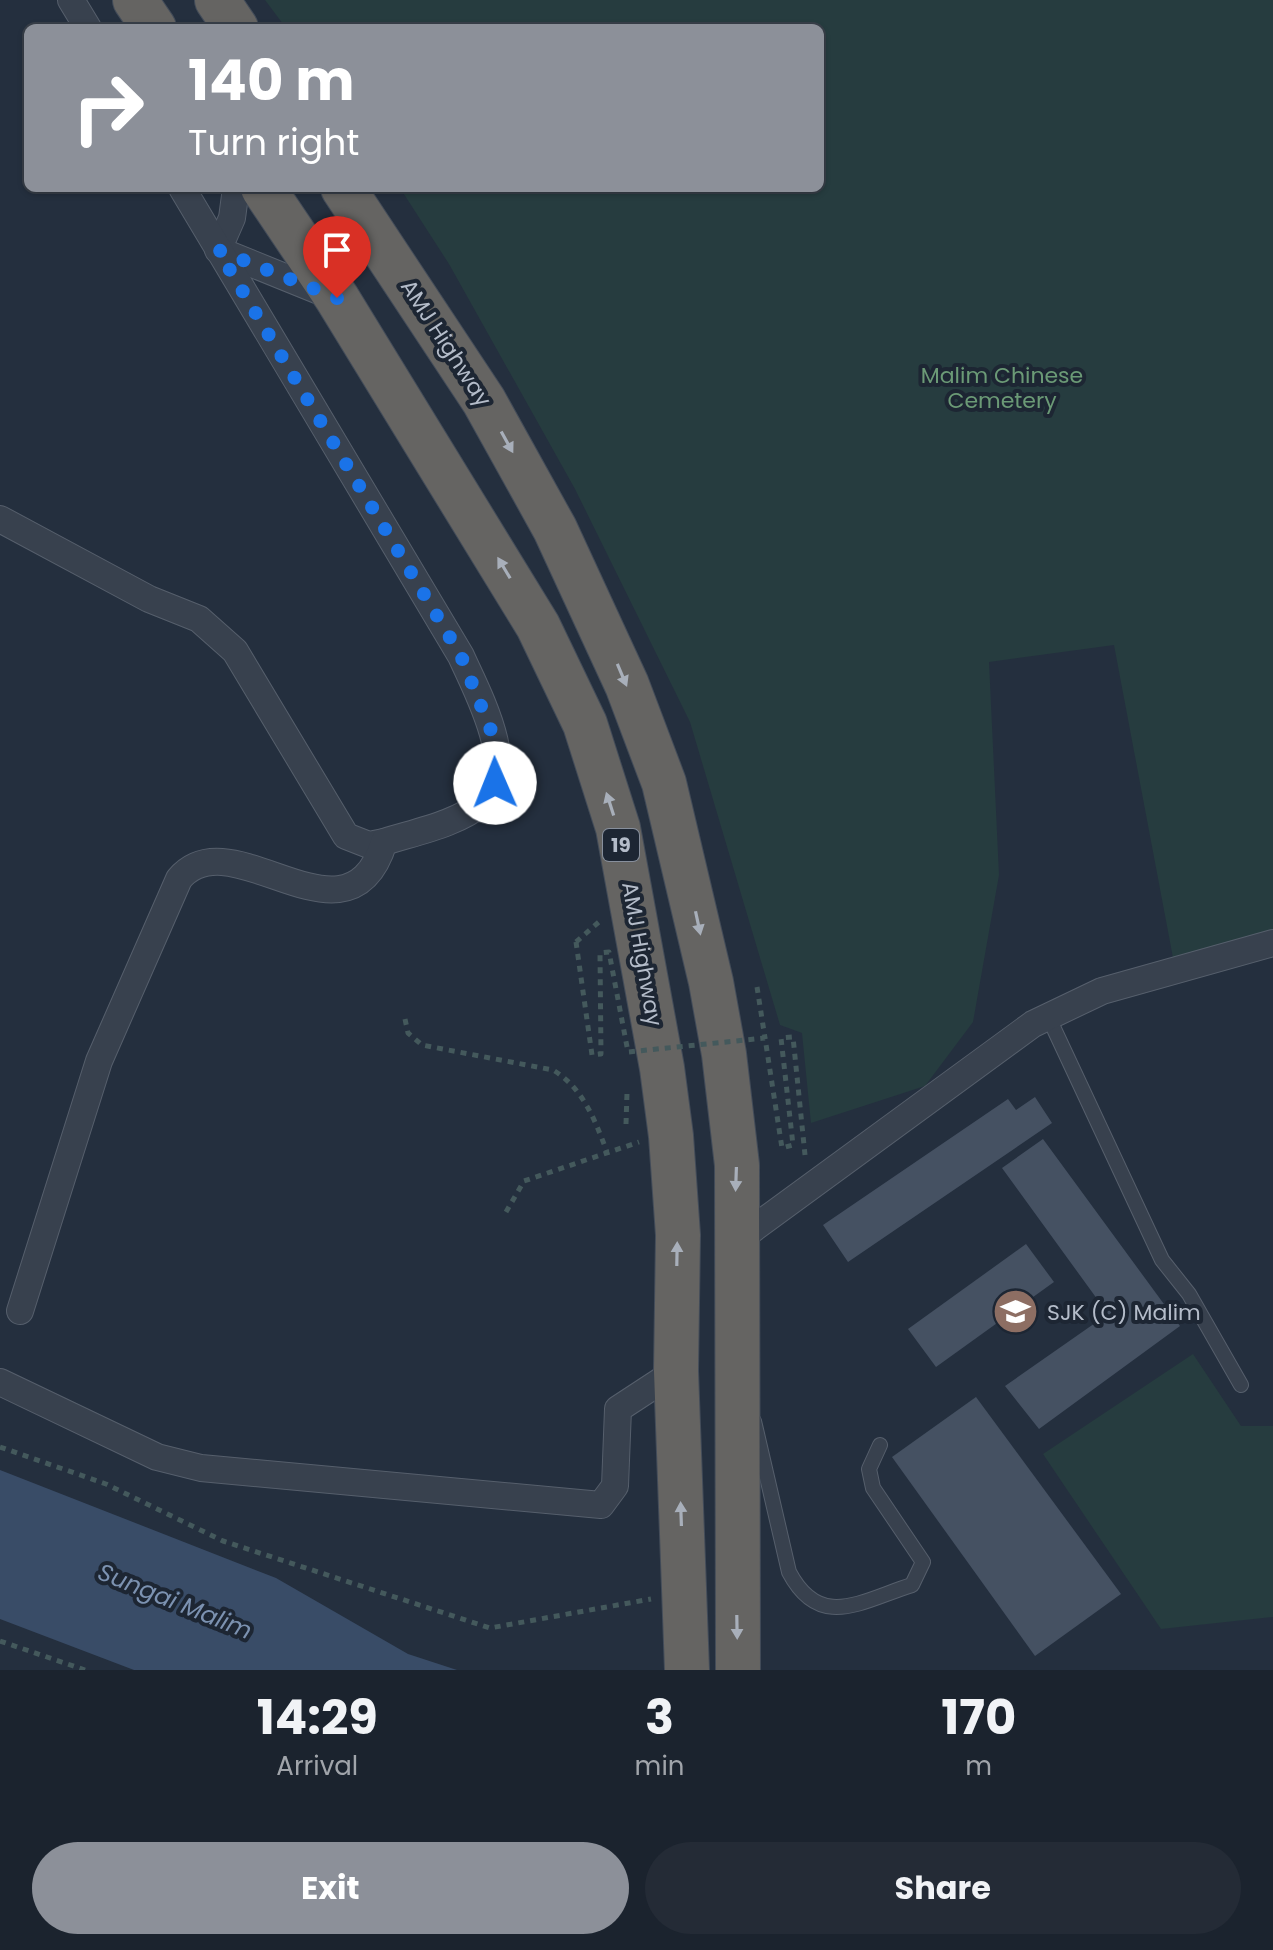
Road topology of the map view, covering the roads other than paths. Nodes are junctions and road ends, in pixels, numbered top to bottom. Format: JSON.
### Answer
{"nodes":[{"id":1,"x":71,"y":0,"type":"edge"},
{"id":2,"x":135,"y":0,"type":"edge"},
{"id":3,"x":217,"y":0,"type":"edge"},
{"id":4,"x":86,"y":24,"type":"edge"},
{"id":5,"x":151,"y":24,"type":"edge"},
{"id":6,"x":233,"y":24,"type":"edge"},
{"id":7,"x":184,"y":192,"type":"edge"},
{"id":8,"x":235,"y":192,"type":"edge"},
{"id":9,"x":266,"y":192,"type":"edge"},
{"id":10,"x":346,"y":192,"type":"edge"},
{"id":11,"x":218,"y":250,"type":"junction"},
{"id":12,"x":337,"y":298,"type":"junction"},
{"id":13,"x":0,"y":519,"type":"edge"},
{"id":14,"x":384,"y":842,"type":"junction"},
{"id":15,"x":1273,"y":943,"type":"edge"},
{"id":16,"x":1048,"y":1016,"type":"junction"},
{"id":17,"x":735,"y":1242,"type":"junction"},
{"id":18,"x":20,"y":1311,"type":"dead end"},
{"id":19,"x":676,"y":1371,"type":"junction"},
{"id":20,"x":0,"y":1382,"type":"edge"},
{"id":21,"x":1241,"y":1385,"type":"dead end"},
{"id":22,"x":735,"y":1390,"type":"junction"},
{"id":23,"x":880,"y":1445,"type":"dead end"},
{"id":24,"x":687,"y":1670,"type":"edge"},
{"id":25,"x":738,"y":1670,"type":"edge"}],
"edges":[{"from":1,"to":4,"type":"street"},
{"from":2,"to":5,"type":"highway"},
{"from":3,"to":6,"type":"highway"},
{"from":7,"to":11,"type":"street"},
{"from":8,"to":11,"type":"street"},
{"from":9,"to":12,"type":"highway","name":"AMJ Highway","number":"19"},
{"from":10,"to":17,"type":"highway","name":"AMJ Highway","one_way":true},
{"from":11,"to":12,"type":"street"},
{"from":11,"to":14,"type":"street"},
{"from":19,"to":12,"type":"highway","name":"AMJ Highway","number":"19","one_way":true},
{"from":13,"to":14,"type":"street"},
{"from":14,"to":18,"type":"street"},
{"from":15,"to":16,"type":"street"},
{"from":16,"to":17,"type":"street"},
{"from":16,"to":21,"type":"lane"},
{"from":17,"to":22,"type":"highway","name":"AMJ Highway"},
{"from":19,"to":20,"type":"street"},
{"from":24,"to":19,"type":"highway","name":"AMJ Highway","number":"19","one_way":true},
{"from":22,"to":23,"type":"lane"},
{"from":22,"to":25,"type":"highway","name":"AMJ Highway","one_way":true}]}
